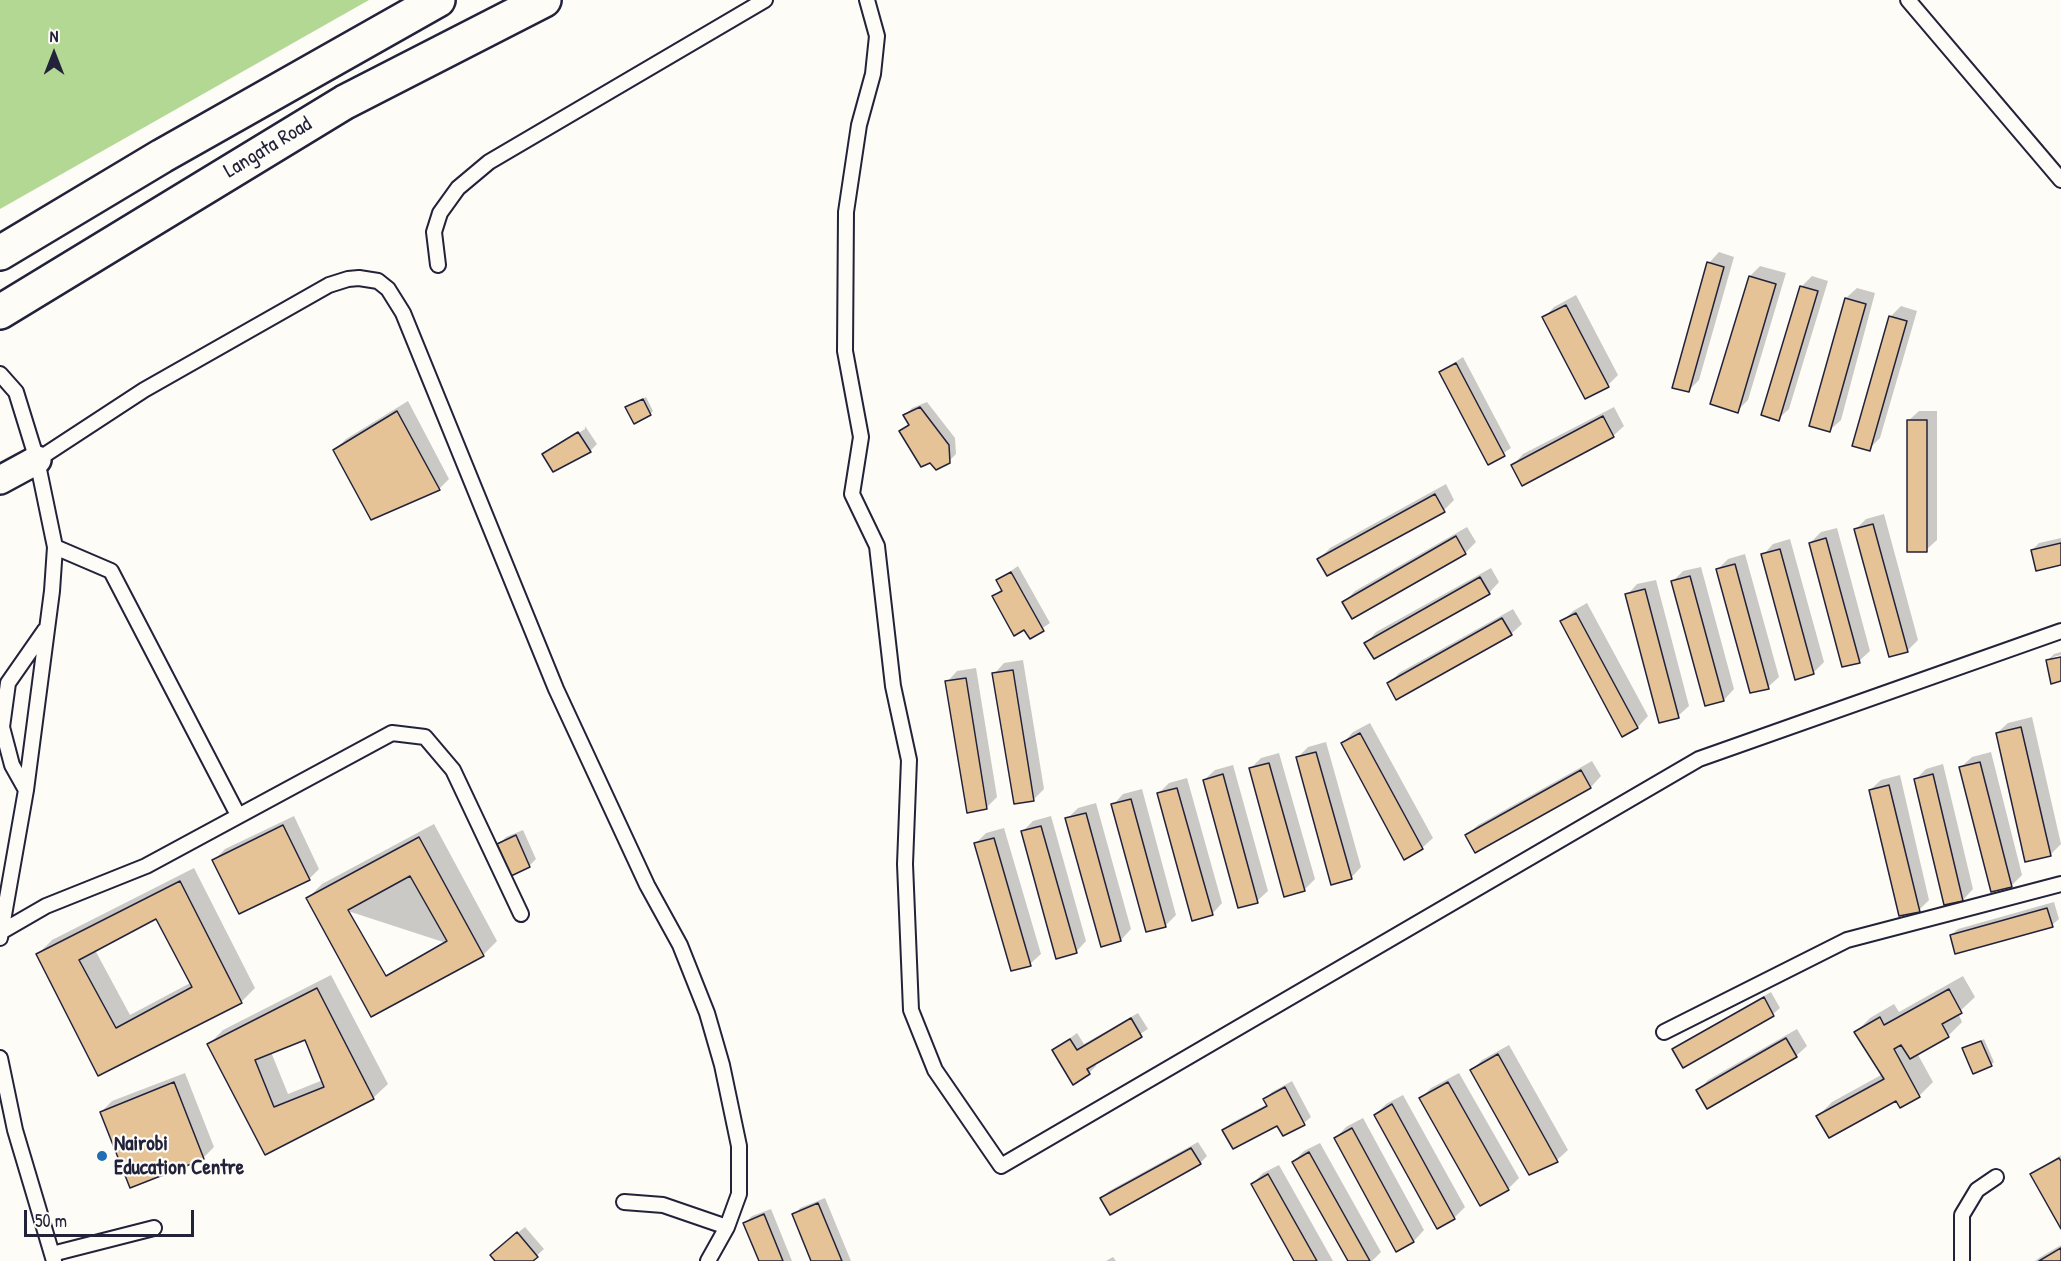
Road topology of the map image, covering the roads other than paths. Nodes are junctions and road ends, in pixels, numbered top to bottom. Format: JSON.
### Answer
{"nodes":[{"id":1,"x":438,"y":0,"type":"edge"},
{"id":2,"x":544,"y":0,"type":"edge"},
{"id":3,"x":765,"y":0,"type":"edge"},
{"id":4,"x":867,"y":0,"type":"edge"},
{"id":5,"x":1908,"y":0,"type":"edge"},
{"id":6,"x":2061,"y":180,"type":"edge"},
{"id":7,"x":0,"y":253,"type":"edge"},
{"id":8,"x":438,"y":265,"type":"dead end"},
{"id":9,"x":0,"y":312,"type":"edge"},
{"id":10,"x":0,"y":374,"type":"edge"},
{"id":11,"x":37,"y":460,"type":"junction"},
{"id":12,"x":0,"y":480,"type":"edge"},
{"id":13,"x":55,"y":547,"type":"junction"},
{"id":14,"x":47,"y":628,"type":"junction"},
{"id":15,"x":2061,"y":631,"type":"edge"},
{"id":16,"x":26,"y":790,"type":"junction"},
{"id":17,"x":238,"y":815,"type":"junction"},
{"id":18,"x":2061,"y":884,"type":"edge"},
{"id":19,"x":521,"y":914,"type":"dead end"},
{"id":20,"x":1,"y":937,"type":"edge"},
{"id":21,"x":1664,"y":1032,"type":"dead end"},
{"id":22,"x":0,"y":1058,"type":"edge"},
{"id":23,"x":1996,"y":1177,"type":"dead end"},
{"id":24,"x":624,"y":1202,"type":"dead end"},
{"id":25,"x":727,"y":1227,"type":"junction"},
{"id":26,"x":154,"y":1228,"type":"dead end"},
{"id":27,"x":53,"y":1258,"type":"edge"},
{"id":28,"x":708,"y":1261,"type":"edge"},
{"id":29,"x":1962,"y":1261,"type":"edge"}],
"edges":[{"from":1,"to":7,"type":"main road","name":"Langata Road"},
{"from":2,"to":9,"type":"main road","name":"Langata Road"},
{"from":3,"to":8,"type":"lane"},
{"from":4,"to":15,"type":"lane"},
{"from":5,"to":6,"type":"lane"},
{"from":10,"to":11,"type":"lane"},
{"from":11,"to":12,"type":"street"},
{"from":11,"to":13,"type":"lane"},
{"from":11,"to":25,"type":"lane"},
{"from":13,"to":14,"type":"lane"},
{"from":13,"to":17,"type":"lane"},
{"from":14,"to":16,"type":"lane"},
{"from":14,"to":16,"type":"lane"},
{"from":16,"to":20,"type":"lane"},
{"from":17,"to":19,"type":"lane"},
{"from":17,"to":20,"type":"lane"},
{"from":18,"to":21,"type":"lane"},
{"from":22,"to":27,"type":"lane"},
{"from":23,"to":29,"type":"lane"},
{"from":24,"to":25,"type":"lane"},
{"from":25,"to":28,"type":"lane"},
{"from":26,"to":27,"type":"lane"}]}
